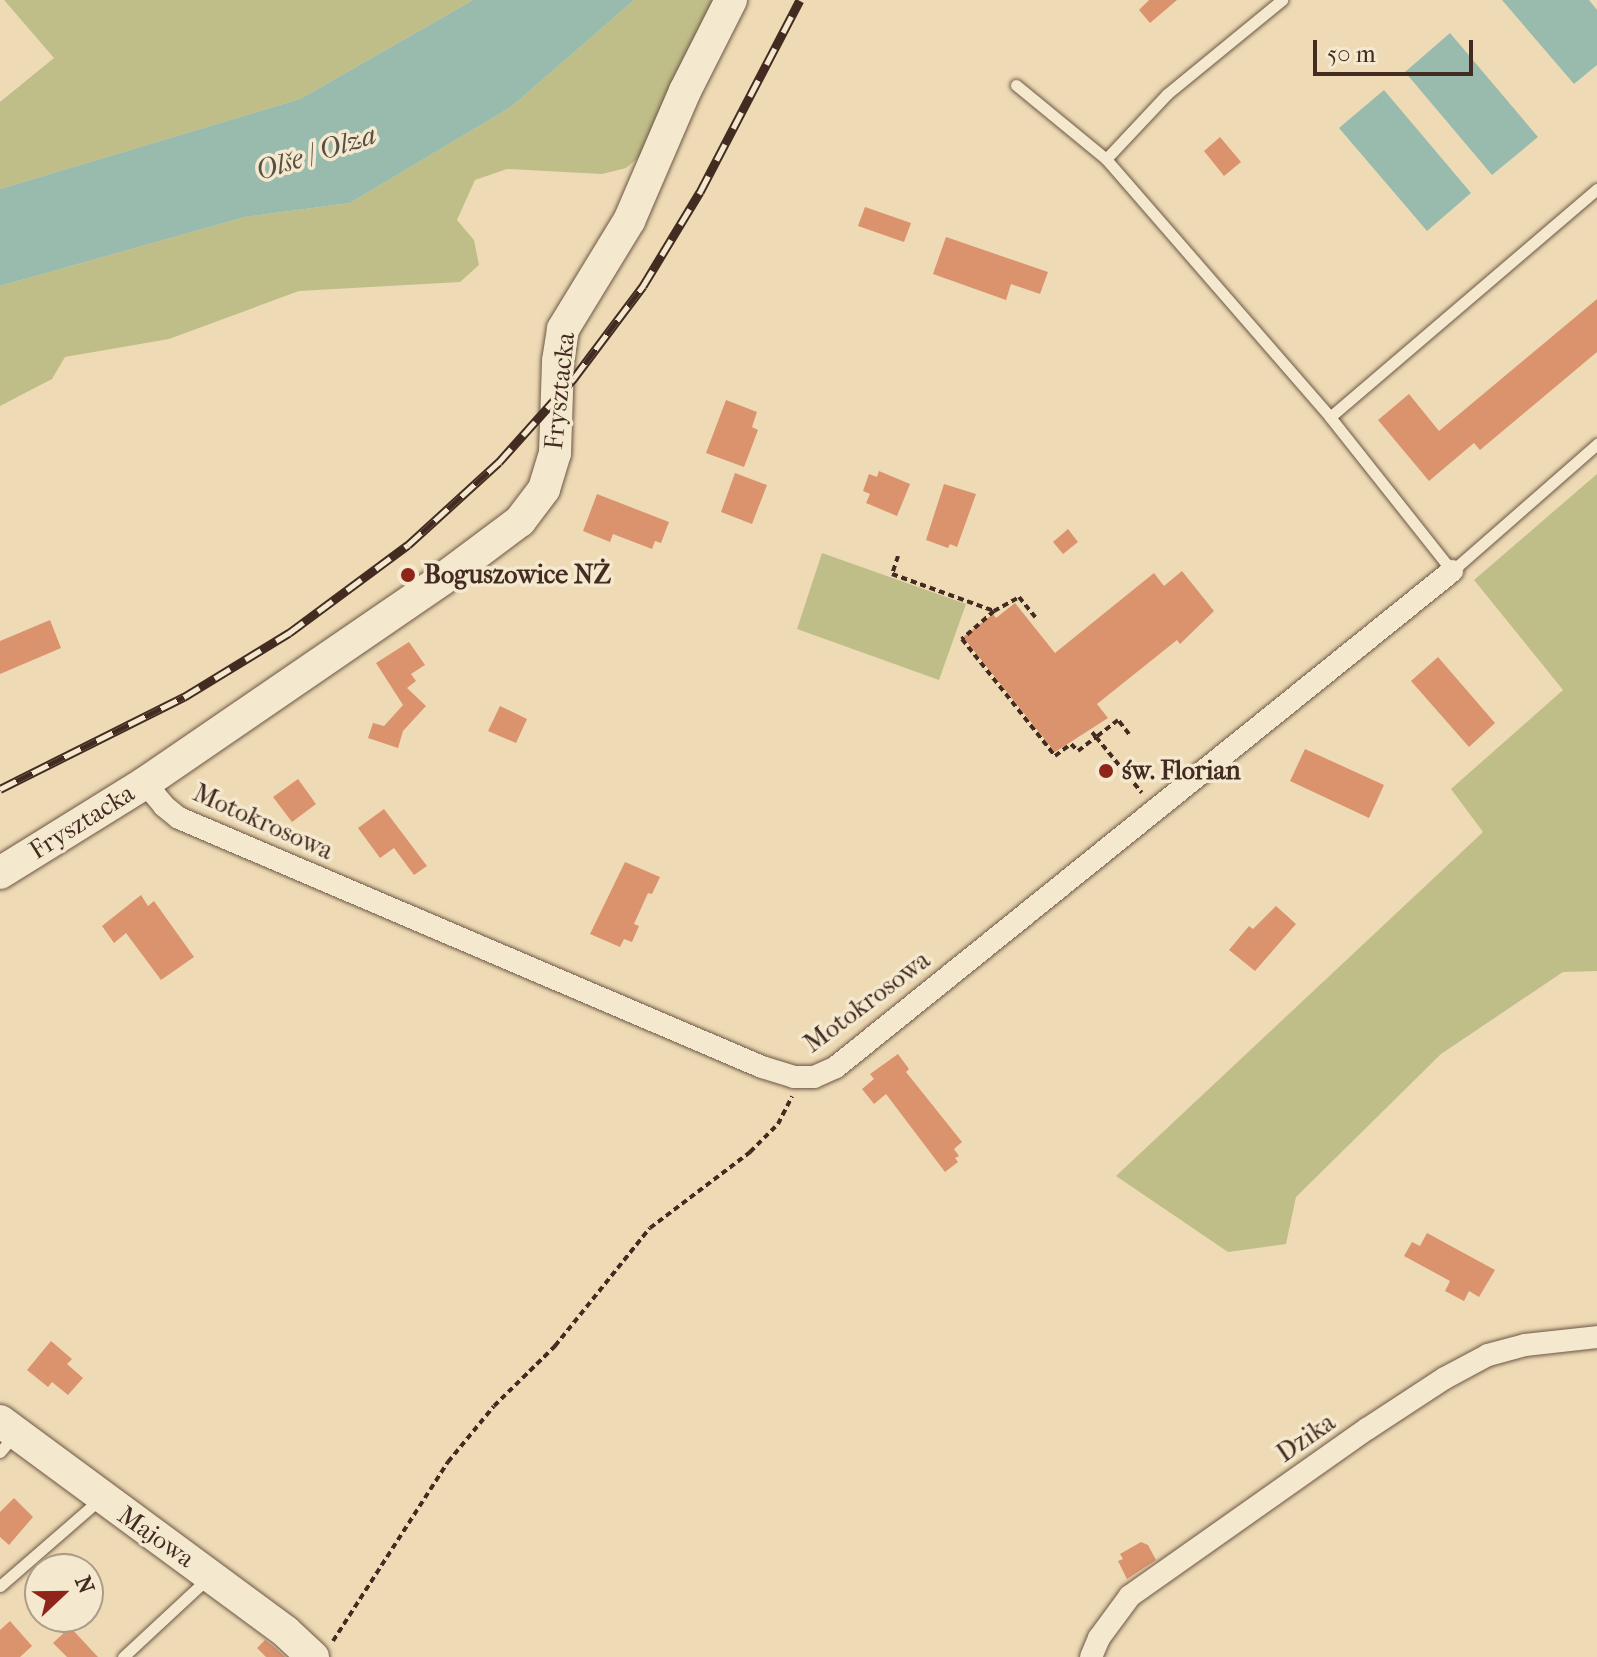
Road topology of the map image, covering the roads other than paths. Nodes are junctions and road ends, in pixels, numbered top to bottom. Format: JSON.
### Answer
{"nodes":[{"id":1,"x":731,"y":0,"type":"edge"},
{"id":2,"x":1282,"y":0,"type":"edge"},
{"id":3,"x":1016,"y":85,"type":"dead end"},
{"id":4,"x":1106,"y":159,"type":"junction"},
{"id":5,"x":1597,"y":189,"type":"edge"},
{"id":6,"x":1330,"y":417,"type":"junction"},
{"id":7,"x":1597,"y":444,"type":"edge"},
{"id":8,"x":1452,"y":571,"type":"junction"},
{"id":9,"x":145,"y":783,"type":"junction"},
{"id":10,"x":0,"y":873,"type":"edge"},
{"id":11,"x":1597,"y":1337,"type":"edge"},
{"id":12,"x":5,"y":1435,"type":"edge"},
{"id":13,"x":101,"y":1498,"type":"junction"},
{"id":14,"x":210,"y":1575,"type":"junction"},
{"id":15,"x":0,"y":1586,"type":"edge"},
{"id":16,"x":322,"y":1650,"type":"edge"},
{"id":17,"x":123,"y":1657,"type":"edge"},
{"id":18,"x":1091,"y":1657,"type":"edge"}],
"edges":[{"from":1,"to":9,"type":"street","name":"Frysztacka"},
{"from":2,"to":4,"type":"lane"},
{"from":3,"to":4,"type":"lane"},
{"from":4,"to":6,"type":"lane"},
{"from":5,"to":6,"type":"lane"},
{"from":6,"to":8,"type":"lane"},
{"from":7,"to":8,"type":"lane"},
{"from":8,"to":9,"type":"street","name":"Motokrosowa"},
{"from":9,"to":10,"type":"street","name":"Frysztacka"},
{"from":11,"to":18,"type":"street","name":"Dzika"},
{"from":12,"to":13,"type":"street","name":"Majowa"},
{"from":13,"to":14,"type":"street","name":"Majowa"},
{"from":13,"to":15,"type":"lane","name":"Majowa"},
{"from":14,"to":16,"type":"street","name":"Majowa"},
{"from":14,"to":17,"type":"lane","name":"Majowa"}]}
